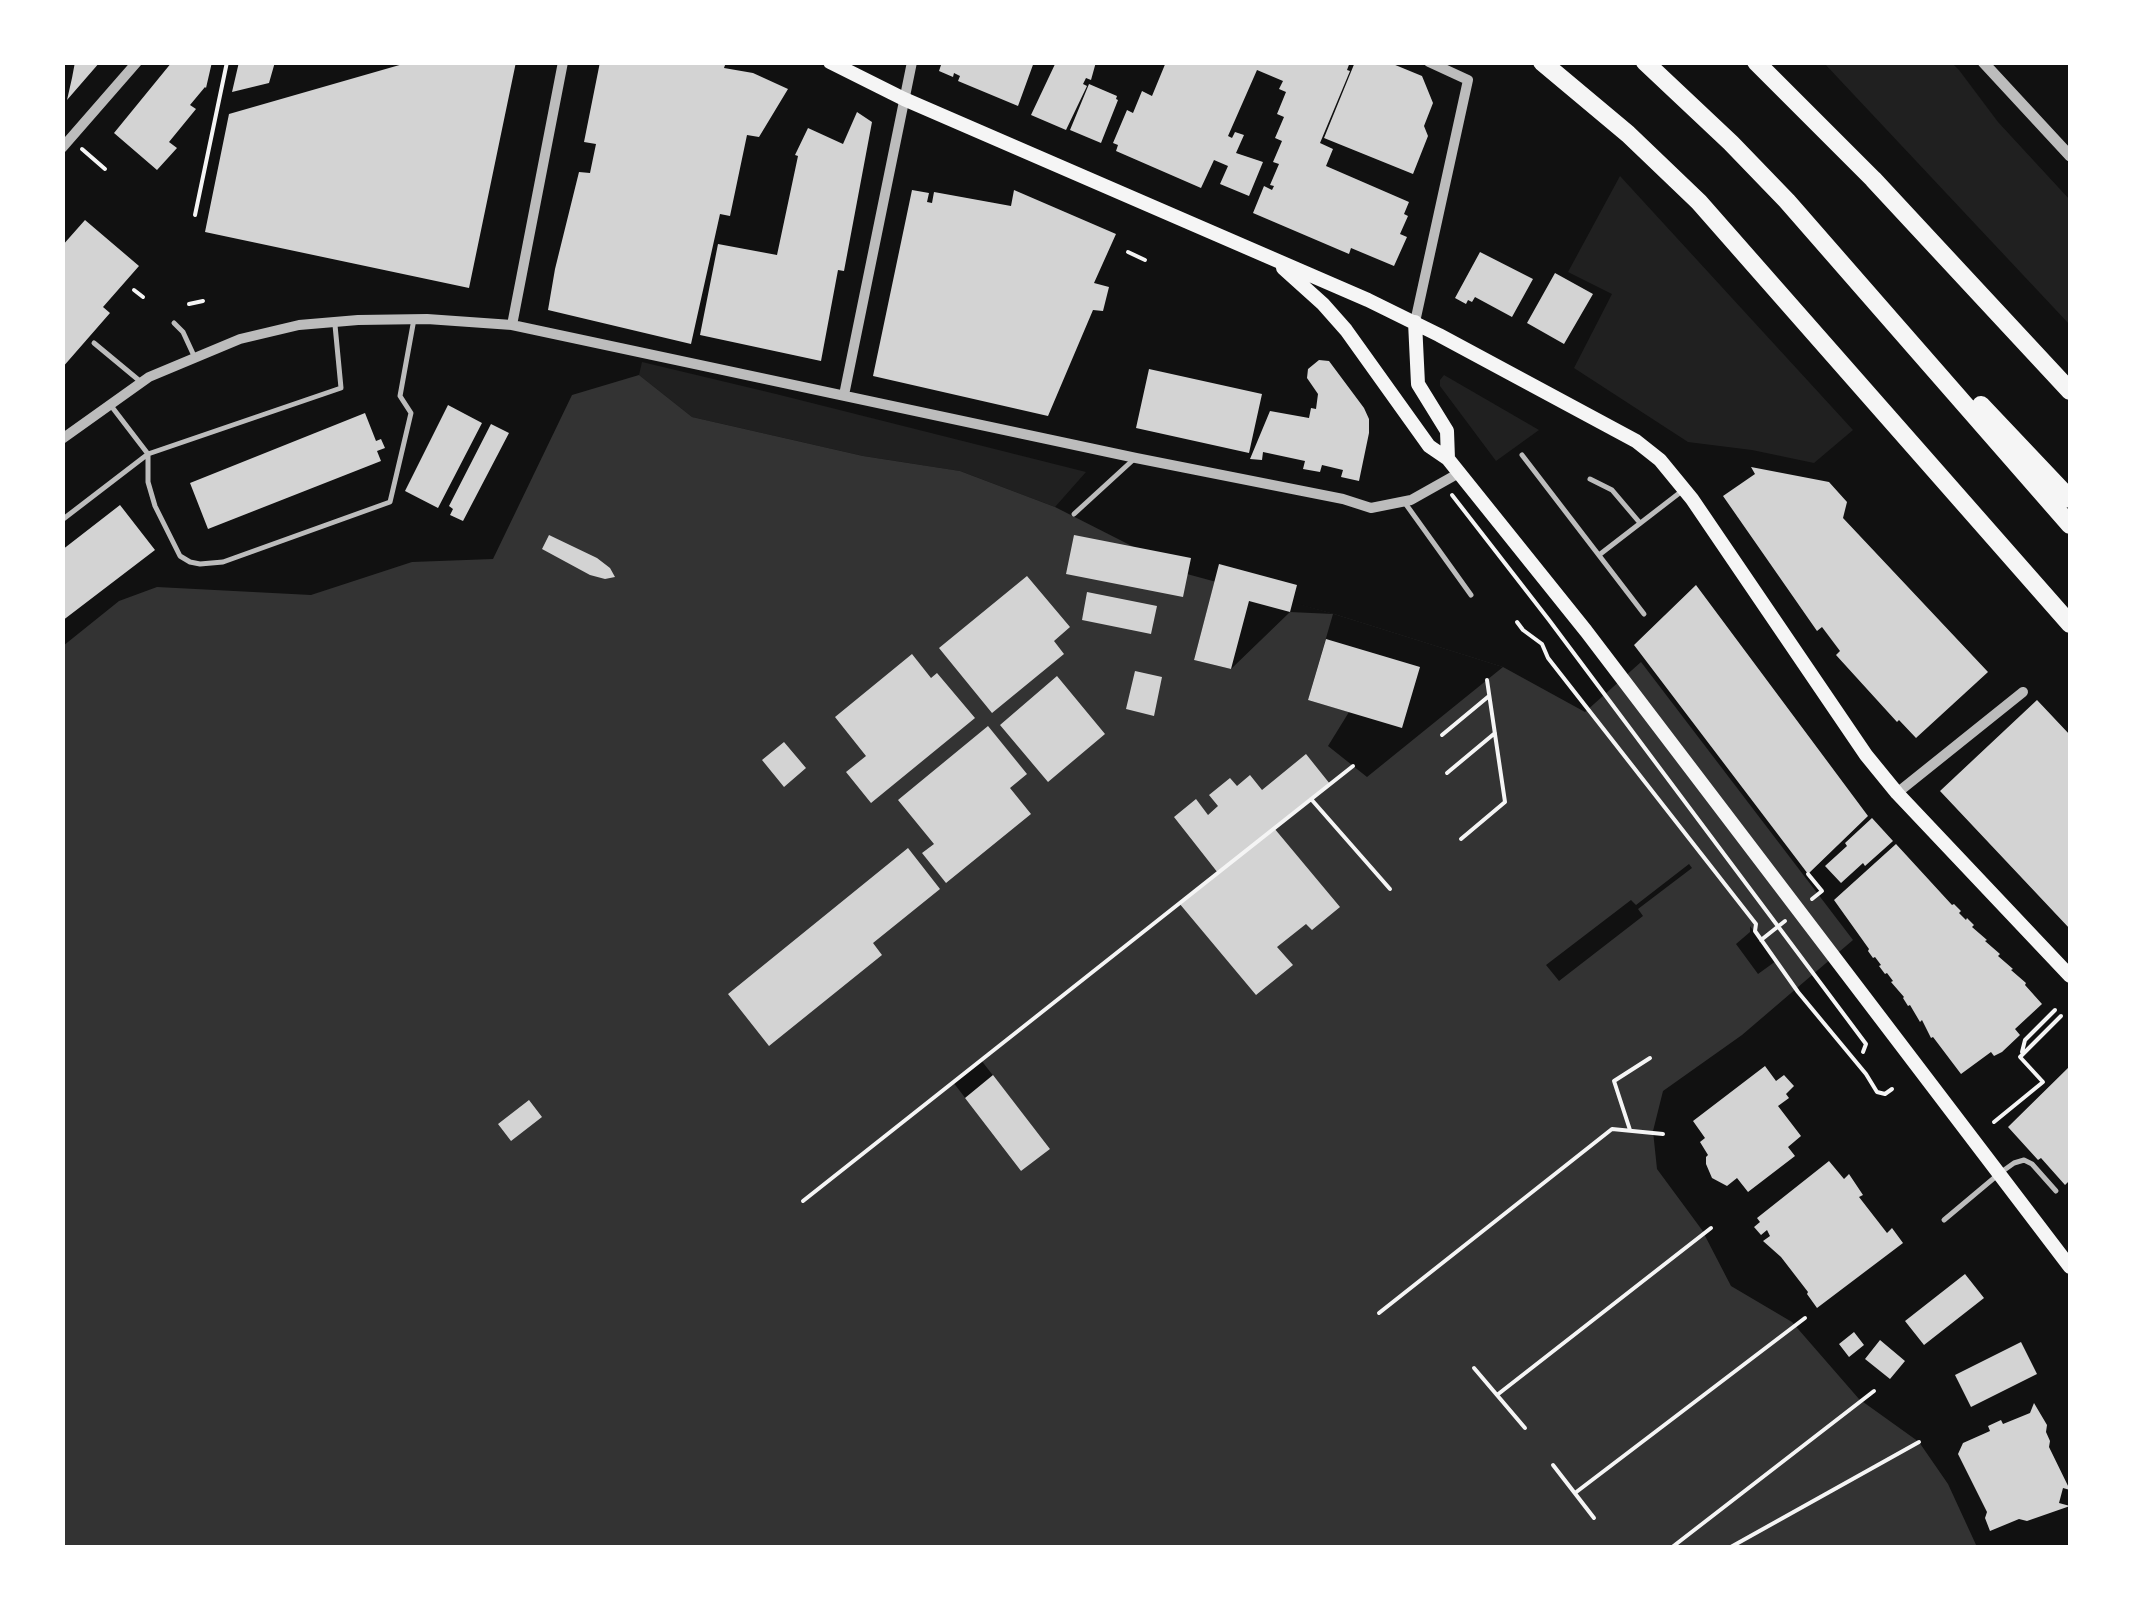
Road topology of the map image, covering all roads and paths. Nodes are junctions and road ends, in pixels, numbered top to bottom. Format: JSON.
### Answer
{"nodes":[{"id":1,"x":137,"y":62,"type":"edge"},
{"id":2,"x":227,"y":62,"type":"edge"},
{"id":3,"x":563,"y":62,"type":"edge"},
{"id":4,"x":830,"y":62,"type":"edge"},
{"id":5,"x":912,"y":62,"type":"edge"},
{"id":6,"x":1429,"y":62,"type":"edge"},
{"id":7,"x":1542,"y":62,"type":"edge"},
{"id":8,"x":1645,"y":62,"type":"edge"},
{"id":9,"x":1756,"y":62,"type":"edge"},
{"id":10,"x":1983,"y":62,"type":"edge"},
{"id":11,"x":904,"y":99,"type":"junction"},
{"id":12,"x":62,"y":148,"type":"edge"},
{"id":13,"x":82,"y":149,"type":"dead end"},
{"id":14,"x":2070,"y":156,"type":"edge"},
{"id":15,"x":105,"y":168,"type":"dead end"},
{"id":16,"x":195,"y":215,"type":"dead end"},
{"id":17,"x":1814,"y":232,"type":"junction"},
{"id":18,"x":1128,"y":252,"type":"dead end"},
{"id":19,"x":1272,"y":258,"type":"junction"},
{"id":20,"x":1146,"y":260,"type":"dead end"},
{"id":21,"x":134,"y":290,"type":"dead end"},
{"id":22,"x":143,"y":297,"type":"dead end"},
{"id":23,"x":203,"y":301,"type":"dead end"},
{"id":24,"x":189,"y":304,"type":"dead end"},
{"id":25,"x":414,"y":319,"type":"junction"},
{"id":26,"x":334,"y":322,"type":"junction"},
{"id":27,"x":1415,"y":322,"type":"junction"},
{"id":28,"x":174,"y":323,"type":"dead end"},
{"id":29,"x":512,"y":325,"type":"junction"},
{"id":30,"x":94,"y":344,"type":"dead end"},
{"id":31,"x":195,"y":358,"type":"junction"},
{"id":32,"x":141,"y":382,"type":"junction"},
{"id":33,"x":2070,"y":392,"type":"edge"},
{"id":34,"x":844,"y":395,"type":"junction"},
{"id":35,"x":110,"y":404,"type":"junction"},
{"id":36,"x":62,"y":439,"type":"edge"},
{"id":37,"x":148,"y":454,"type":"junction"},
{"id":38,"x":1522,"y":455,"type":"dead end"},
{"id":39,"x":1136,"y":458,"type":"junction"},
{"id":40,"x":1448,"y":459,"type":"junction"},
{"id":41,"x":1458,"y":472,"type":"junction"},
{"id":42,"x":1590,"y":479,"type":"dead end"},
{"id":43,"x":1442,"y":482,"type":"junction"},
{"id":44,"x":1684,"y":490,"type":"junction"},
{"id":45,"x":2070,"y":499,"type":"edge"},
{"id":46,"x":1404,"y":501,"type":"junction"},
{"id":47,"x":1074,"y":514,"type":"dead end"},
{"id":48,"x":62,"y":520,"type":"edge"},
{"id":49,"x":1640,"y":524,"type":"junction"},
{"id":50,"x":2070,"y":525,"type":"edge"},
{"id":51,"x":1599,"y":555,"type":"junction"},
{"id":52,"x":2043,"y":592,"type":"junction"},
{"id":53,"x":1471,"y":596,"type":"dead end"},
{"id":54,"x":1644,"y":614,"type":"dead end"},
{"id":55,"x":1516,"y":622,"type":"dead end"},
{"id":56,"x":2070,"y":624,"type":"edge"},
{"id":57,"x":2070,"y":634,"type":"edge"},
{"id":58,"x":1487,"y":680,"type":"dead end"},
{"id":59,"x":2023,"y":692,"type":"dead end"},
{"id":60,"x":1490,"y":696,"type":"junction"},
{"id":61,"x":1495,"y":733,"type":"junction"},
{"id":62,"x":1442,"y":735,"type":"dead end"},
{"id":63,"x":1353,"y":766,"type":"dead end"},
{"id":64,"x":1447,"y":774,"type":"dead end"},
{"id":65,"x":1896,"y":793,"type":"junction"},
{"id":66,"x":1312,"y":798,"type":"junction"},
{"id":67,"x":1461,"y":839,"type":"dead end"},
{"id":68,"x":1390,"y":889,"type":"dead end"},
{"id":69,"x":2070,"y":976,"type":"edge"},
{"id":70,"x":2055,"y":1010,"type":"dead end"},
{"id":71,"x":2061,"y":1016,"type":"dead end"},
{"id":72,"x":1863,"y":1052,"type":"dead end"},
{"id":73,"x":2020,"y":1057,"type":"junction"},
{"id":74,"x":1650,"y":1058,"type":"dead end"},
{"id":75,"x":1892,"y":1089,"type":"dead end"},
{"id":76,"x":1994,"y":1122,"type":"dead end"},
{"id":77,"x":1630,"y":1130,"type":"junction"},
{"id":78,"x":1663,"y":1134,"type":"dead end"},
{"id":79,"x":2000,"y":1174,"type":"junction"},
{"id":80,"x":2056,"y":1191,"type":"dead end"},
{"id":81,"x":803,"y":1201,"type":"dead end"},
{"id":82,"x":1944,"y":1220,"type":"dead end"},
{"id":83,"x":1711,"y":1228,"type":"dead end"},
{"id":84,"x":2069,"y":1263,"type":"edge"},
{"id":85,"x":1379,"y":1313,"type":"dead end"},
{"id":86,"x":1805,"y":1318,"type":"dead end"},
{"id":87,"x":1474,"y":1368,"type":"dead end"},
{"id":88,"x":1874,"y":1391,"type":"dead end"},
{"id":89,"x":1498,"y":1395,"type":"junction"},
{"id":90,"x":1525,"y":1428,"type":"dead end"},
{"id":91,"x":1919,"y":1442,"type":"dead end"},
{"id":92,"x":1553,"y":1465,"type":"dead end"},
{"id":93,"x":1576,"y":1493,"type":"junction"},
{"id":94,"x":1594,"y":1518,"type":"dead end"},
{"id":95,"x":1670,"y":1548,"type":"edge"},
{"id":96,"x":1729,"y":1548,"type":"edge"}],
"edges":[{"from":1,"to":12,"type":"street"},
{"from":2,"to":16,"type":"path"},
{"from":3,"to":29,"type":"street"},
{"from":4,"to":11,"type":"main road"},
{"from":5,"to":11,"type":"street"},
{"from":6,"to":27,"type":"street"},
{"from":7,"to":52,"type":"highway"},
{"from":8,"to":17,"type":"highway"},
{"from":9,"to":33,"type":"highway"},
{"from":10,"to":14,"type":"street"},
{"from":11,"to":19,"type":"main road"},
{"from":11,"to":34,"type":"street"},
{"from":13,"to":15,"type":"path"},
{"from":17,"to":45,"type":"highway"},
{"from":17,"to":50,"type":"highway"},
{"from":18,"to":20,"type":"path"},
{"from":19,"to":27,"type":"main road"},
{"from":19,"to":40,"type":"main road"},
{"from":21,"to":22,"type":"path"},
{"from":23,"to":24,"type":"path"},
{"from":25,"to":26,"type":"street"},
{"from":25,"to":29,"type":"street"},
{"from":25,"to":37,"type":"lane"},
{"from":26,"to":31,"type":"street"},
{"from":26,"to":37,"type":"lane"},
{"from":27,"to":40,"type":"main road"},
{"from":27,"to":44,"type":"main road"},
{"from":28,"to":31,"type":"lane"},
{"from":29,"to":34,"type":"street"},
{"from":30,"to":32,"type":"lane"},
{"from":31,"to":32,"type":"street"},
{"from":32,"to":35,"type":"street"},
{"from":34,"to":39,"type":"street"},
{"from":35,"to":36,"type":"street"},
{"from":35,"to":37,"type":"lane"},
{"from":37,"to":48,"type":"lane"},
{"from":38,"to":51,"type":"lane"},
{"from":39,"to":46,"type":"street"},
{"from":39,"to":47,"type":"lane"},
{"from":40,"to":41,"type":"main road"},
{"from":41,"to":43,"type":"street"},
{"from":41,"to":79,"type":"main road"},
{"from":42,"to":49,"type":"lane"},
{"from":43,"to":46,"type":"street"},
{"from":43,"to":72,"type":"path"},
{"from":44,"to":49,"type":"lane"},
{"from":44,"to":65,"type":"main road"},
{"from":46,"to":53,"type":"lane"},
{"from":49,"to":51,"type":"lane"},
{"from":51,"to":54,"type":"lane"},
{"from":52,"to":56,"type":"highway"},
{"from":52,"to":57,"type":"highway"},
{"from":55,"to":75,"type":"path"},
{"from":58,"to":60,"type":"path"},
{"from":59,"to":65,"type":"street"},
{"from":60,"to":61,"type":"path"},
{"from":60,"to":62,"type":"path"},
{"from":61,"to":64,"type":"path"},
{"from":61,"to":67,"type":"path"},
{"from":63,"to":66,"type":"path"},
{"from":65,"to":69,"type":"main road"},
{"from":66,"to":68,"type":"path"},
{"from":66,"to":81,"type":"path"},
{"from":70,"to":73,"type":"path"},
{"from":71,"to":73,"type":"path"},
{"from":73,"to":76,"type":"path"},
{"from":74,"to":77,"type":"path"},
{"from":77,"to":78,"type":"path"},
{"from":77,"to":85,"type":"path"},
{"from":79,"to":80,"type":"lane"},
{"from":79,"to":82,"type":"lane"},
{"from":79,"to":84,"type":"main road"},
{"from":83,"to":89,"type":"path"},
{"from":86,"to":93,"type":"path"},
{"from":87,"to":89,"type":"path"},
{"from":88,"to":95,"type":"path"},
{"from":89,"to":90,"type":"path"},
{"from":91,"to":96,"type":"path"},
{"from":92,"to":93,"type":"path"},
{"from":93,"to":94,"type":"path"}]}
